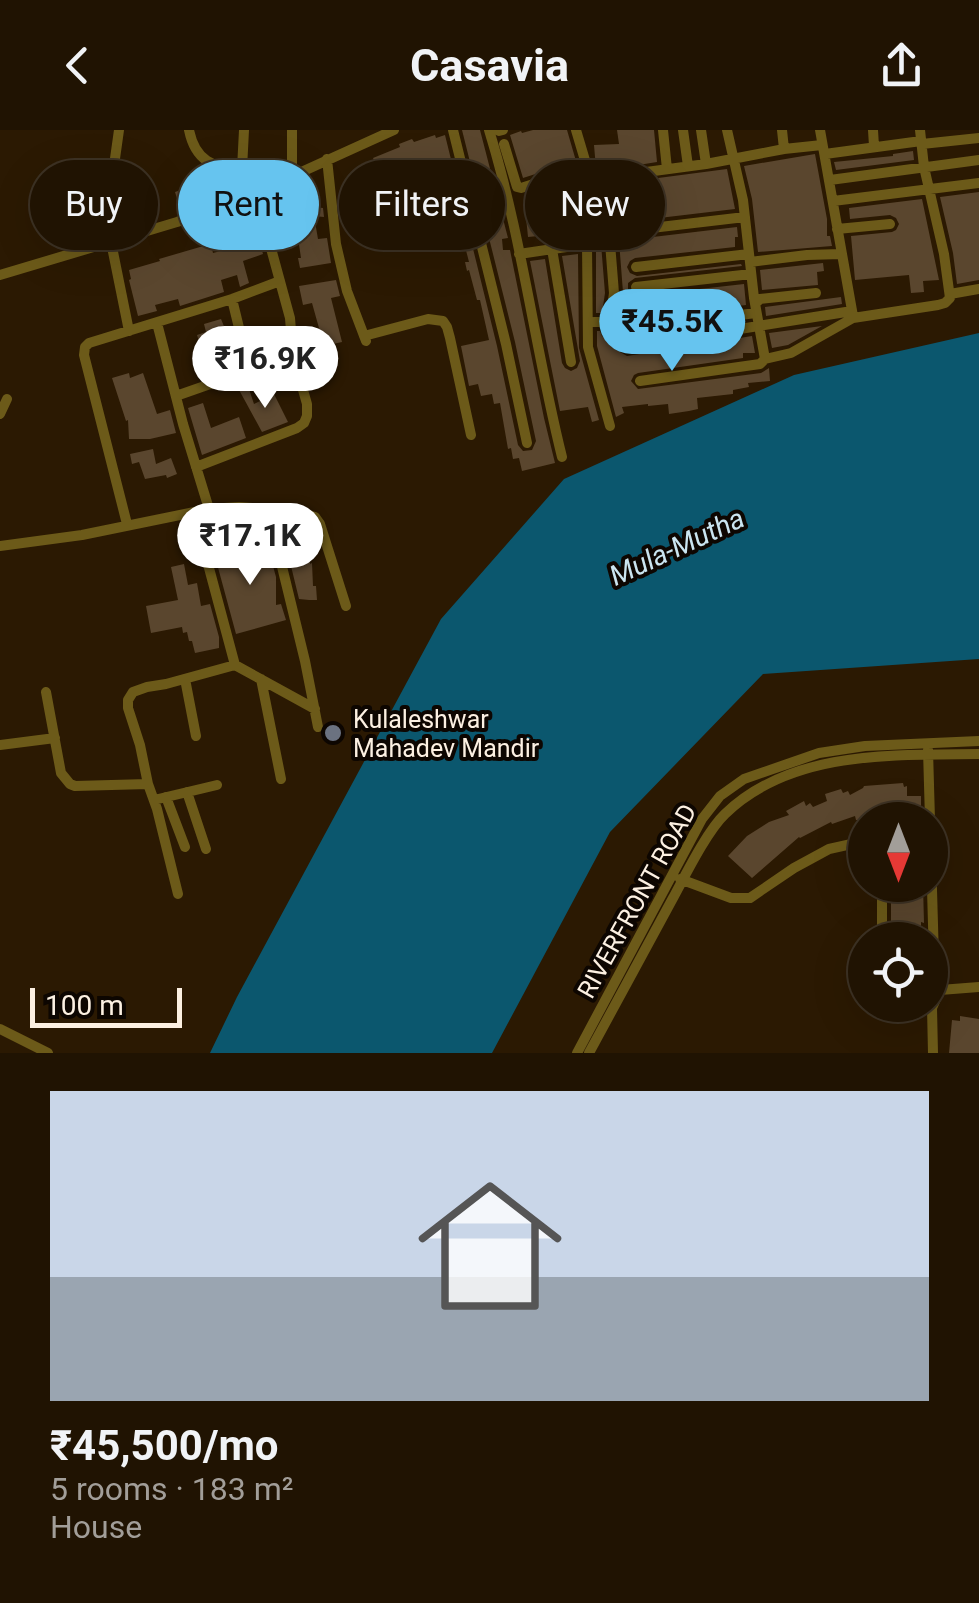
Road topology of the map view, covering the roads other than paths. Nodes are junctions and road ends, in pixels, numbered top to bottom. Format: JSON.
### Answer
{"nodes":[{"id":1,"x":119,"y":130,"type":"edge"},
{"id":2,"x":189,"y":130,"type":"edge"},
{"id":3,"x":244,"y":130,"type":"edge"},
{"id":4,"x":292,"y":130,"type":"edge"},
{"id":5,"x":394,"y":130,"type":"edge"},
{"id":6,"x":453,"y":130,"type":"edge"},
{"id":7,"x":497,"y":130,"type":"edge"},
{"id":8,"x":576,"y":130,"type":"edge"},
{"id":9,"x":663,"y":130,"type":"edge"},
{"id":10,"x":683,"y":130,"type":"edge"},
{"id":11,"x":701,"y":130,"type":"edge"},
{"id":12,"x":727,"y":130,"type":"edge"},
{"id":13,"x":782,"y":130,"type":"edge"},
{"id":14,"x":820,"y":130,"type":"edge"},
{"id":15,"x":873,"y":130,"type":"edge"},
{"id":16,"x":921,"y":138,"type":"edge"},
{"id":17,"x":979,"y":138,"type":"edge"},
{"id":18,"x":504,"y":144,"type":"dead end"},
{"id":19,"x":874,"y":146,"type":"junction"},
{"id":20,"x":784,"y":149,"type":"junction"},
{"id":21,"x":823,"y":150,"type":"junction"},
{"id":22,"x":734,"y":158,"type":"junction"},
{"id":23,"x":326,"y":159,"type":"junction"},
{"id":24,"x":116,"y":160,"type":"edge"},
{"id":25,"x":206,"y":160,"type":"edge"},
{"id":26,"x":242,"y":160,"type":"edge"},
{"id":27,"x":292,"y":160,"type":"edge"},
{"id":28,"x":979,"y":160,"type":"edge"},
{"id":29,"x":319,"y":162,"type":"edge"},
{"id":30,"x":706,"y":164,"type":"junction"},
{"id":31,"x":688,"y":166,"type":"junction"},
{"id":32,"x":924,"y":167,"type":"junction"},
{"id":33,"x":667,"y":170,"type":"joint"},
{"id":34,"x":830,"y":180,"type":"junction"},
{"id":35,"x":979,"y":183,"type":"edge"},
{"id":36,"x":930,"y":190,"type":"junction"},
{"id":37,"x":832,"y":201,"type":"junction"},
{"id":38,"x":744,"y":217,"type":"junction"},
{"id":39,"x":890,"y":224,"type":"dead end"},
{"id":40,"x":665,"y":226,"type":"edge"},
{"id":41,"x":837,"y":229,"type":"junction"},
{"id":42,"x":84,"y":250,"type":"edge"},
{"id":43,"x":109,"y":250,"type":"edge"},
{"id":44,"x":270,"y":250,"type":"edge"},
{"id":45,"x":541,"y":250,"type":"edge"},
{"id":46,"x":552,"y":250,"type":"edge"},
{"id":47,"x":588,"y":250,"type":"edge"},
{"id":48,"x":610,"y":250,"type":"edge"},
{"id":49,"x":519,"y":254,"type":"junction"},
{"id":50,"x":841,"y":254,"type":"junction"},
{"id":51,"x":750,"y":263,"type":"junction"},
{"id":52,"x":636,"y":268,"type":"dead end"},
{"id":53,"x":0,"y":275,"type":"edge"},
{"id":54,"x":280,"y":280,"type":"junction"},
{"id":55,"x":636,"y":287,"type":"dead end"},
{"id":56,"x":979,"y":290,"type":"edge"},
{"id":57,"x":816,"y":294,"type":"dead end"},
{"id":58,"x":950,"y":294,"type":"junction"},
{"id":59,"x":232,"y":299,"type":"junction"},
{"id":60,"x":756,"y":308,"type":"junction"},
{"id":61,"x":852,"y":314,"type":"junction"},
{"id":62,"x":682,"y":321,"type":"junction"},
{"id":63,"x":594,"y":322,"type":"dead end"},
{"id":64,"x":610,"y":322,"type":"junction"},
{"id":65,"x":157,"y":323,"type":"junction"},
{"id":66,"x":760,"y":327,"type":"junction"},
{"id":67,"x":129,"y":331,"type":"junction"},
{"id":68,"x":684,"y":337,"type":"junction"},
{"id":69,"x":627,"y":347,"type":"dead end"},
{"id":70,"x":293,"y":354,"type":"junction"},
{"id":71,"x":765,"y":359,"type":"junction"},
{"id":72,"x":571,"y":362,"type":"dead end"},
{"id":73,"x":248,"y":370,"type":"junction"},
{"id":74,"x":640,"y":381,"type":"dead end"},
{"id":75,"x":176,"y":396,"type":"junction"},
{"id":76,"x":7,"y":398,"type":"dead end"},
{"id":77,"x":0,"y":414,"type":"edge"},
{"id":78,"x":610,"y":426,"type":"dead end"},
{"id":79,"x":471,"y":435,"type":"dead end"},
{"id":80,"x":527,"y":443,"type":"dead end"},
{"id":81,"x":562,"y":458,"type":"dead end"},
{"id":82,"x":196,"y":466,"type":"junction"},
{"id":83,"x":209,"y":509,"type":"junction"},
{"id":84,"x":268,"y":509,"type":"junction"},
{"id":85,"x":194,"y":512,"type":"junction"},
{"id":86,"x":127,"y":524,"type":"junction"},
{"id":87,"x":0,"y":546,"type":"edge"},
{"id":88,"x":346,"y":606,"type":"dead end"},
{"id":89,"x":235,"y":665,"type":"junction"},
{"id":90,"x":185,"y":679,"type":"junction"},
{"id":91,"x":261,"y":679,"type":"junction"},
{"id":92,"x":46,"y":692,"type":"dead end"},
{"id":93,"x":315,"y":709,"type":"junction"},
{"id":94,"x":318,"y":727,"type":"dead end"},
{"id":95,"x":196,"y":736,"type":"dead end"},
{"id":96,"x":55,"y":738,"type":"junction"},
{"id":97,"x":979,"y":740,"type":"edge"},
{"id":98,"x":0,"y":744,"type":"edge"},
{"id":99,"x":928,"y":748,"type":"junction"},
{"id":100,"x":979,"y":754,"type":"edge"},
{"id":101,"x":281,"y":779,"type":"dead end"},
{"id":102,"x":148,"y":784,"type":"junction"},
{"id":103,"x":217,"y":785,"type":"dead end"},
{"id":104,"x":187,"y":792,"type":"junction"},
{"id":105,"x":160,"y":798,"type":"junction"},
{"id":106,"x":848,"y":845,"type":"edge"},
{"id":107,"x":184,"y":846,"type":"dead end"},
{"id":108,"x":206,"y":849,"type":"dead end"},
{"id":109,"x":671,"y":874,"type":"junction"},
{"id":110,"x":683,"y":880,"type":"junction"},
{"id":111,"x":178,"y":894,"type":"dead end"},
{"id":112,"x":933,"y":922,"type":"edge"},
{"id":113,"x":625,"y":976,"type":"junction"},
{"id":114,"x":979,"y":987,"type":"edge"},
{"id":115,"x":612,"y":998,"type":"junction"},
{"id":116,"x":0,"y":1030,"type":"edge"},
{"id":117,"x":48,"y":1053,"type":"edge"},
{"id":118,"x":577,"y":1053,"type":"edge"},
{"id":119,"x":589,"y":1053,"type":"edge"},
{"id":120,"x":932,"y":1053,"type":"edge"}],
"edges":[{"from":1,"to":24,"type":"street"},
{"from":2,"to":25,"type":"street"},
{"from":3,"to":26,"type":"street"},
{"from":4,"to":27,"type":"street"},
{"from":5,"to":23,"type":"street"},
{"from":6,"to":80,"type":"street"},
{"from":7,"to":49,"type":"street"},
{"from":8,"to":18,"type":"street"},
{"from":9,"to":33,"type":"street"},
{"from":10,"to":31,"type":"street"},
{"from":11,"to":30,"type":"street"},
{"from":12,"to":22,"type":"street"},
{"from":13,"to":20,"type":"street"},
{"from":14,"to":21,"type":"street"},
{"from":15,"to":19,"type":"street"},
{"from":16,"to":17,"type":"street"},
{"from":16,"to":19,"type":"street"},
{"from":16,"to":32,"type":"street"},
{"from":19,"to":21,"type":"street"},
{"from":20,"to":21,"type":"street"},
{"from":20,"to":22,"type":"street"},
{"from":21,"to":34,"type":"street"},
{"from":22,"to":30,"type":"street"},
{"from":22,"to":38,"type":"street"},
{"from":23,"to":29,"type":"street"},
{"from":23,"to":79,"type":"street"},
{"from":28,"to":32,"type":"street"},
{"from":30,"to":31,"type":"street"},
{"from":31,"to":33,"type":"street"},
{"from":32,"to":34,"type":"street"},
{"from":32,"to":36,"type":"street"},
{"from":34,"to":37,"type":"street"},
{"from":35,"to":36,"type":"street"},
{"from":36,"to":37,"type":"street"},
{"from":36,"to":58,"type":"street"},
{"from":37,"to":41,"type":"street"},
{"from":38,"to":40,"type":"street"},
{"from":38,"to":51,"type":"street"},
{"from":39,"to":41,"type":"street"},
{"from":41,"to":50,"type":"street"},
{"from":42,"to":53,"type":"street"},
{"from":43,"to":67,"type":"street"},
{"from":44,"to":54,"type":"street"},
{"from":45,"to":49,"type":"street"},
{"from":46,"to":72,"type":"street"},
{"from":47,"to":78,"type":"street"},
{"from":48,"to":64,"type":"street"},
{"from":49,"to":81,"type":"street"},
{"from":50,"to":51,"type":"street"},
{"from":50,"to":61,"type":"street"},
{"from":51,"to":52,"type":"street"},
{"from":51,"to":55,"type":"street"},
{"from":51,"to":60,"type":"street"},
{"from":54,"to":59,"type":"street"},
{"from":54,"to":70,"type":"street"},
{"from":56,"to":58,"type":"street"},
{"from":57,"to":60,"type":"street"},
{"from":58,"to":61,"type":"street"},
{"from":59,"to":65,"type":"street"},
{"from":59,"to":73,"type":"street"},
{"from":60,"to":62,"type":"street"},
{"from":60,"to":66,"type":"street"},
{"from":61,"to":66,"type":"street"},
{"from":61,"to":71,"type":"street"},
{"from":62,"to":64,"type":"street"},
{"from":62,"to":68,"type":"street"},
{"from":63,"to":64,"type":"street"},
{"from":65,"to":67,"type":"street"},
{"from":65,"to":75,"type":"street"},
{"from":66,"to":68,"type":"street"},
{"from":66,"to":71,"type":"street"},
{"from":67,"to":86,"type":"street"},
{"from":68,"to":69,"type":"street"},
{"from":70,"to":73,"type":"street"},
{"from":70,"to":82,"type":"street"},
{"from":71,"to":74,"type":"street"},
{"from":73,"to":75,"type":"street"},
{"from":75,"to":82,"type":"street"},
{"from":76,"to":77,"type":"street"},
{"from":82,"to":83,"type":"street"},
{"from":83,"to":84,"type":"street"},
{"from":83,"to":85,"type":"street"},
{"from":84,"to":88,"type":"street"},
{"from":84,"to":93,"type":"street"},
{"from":85,"to":86,"type":"street"},
{"from":85,"to":89,"type":"street"},
{"from":86,"to":87,"type":"street"},
{"from":89,"to":90,"type":"street"},
{"from":89,"to":91,"type":"street"},
{"from":90,"to":95,"type":"street"},
{"from":90,"to":102,"type":"street"},
{"from":91,"to":93,"type":"street"},
{"from":91,"to":101,"type":"street"},
{"from":92,"to":96,"type":"street"},
{"from":93,"to":94,"type":"street"},
{"from":96,"to":98,"type":"street"},
{"from":96,"to":102,"type":"street"},
{"from":97,"to":99,"type":"street","name":"RIVERFRONT ROAD"},
{"from":99,"to":100,"type":"street","name":"RIVERFRONT ROAD"},
{"from":99,"to":109,"type":"street","name":"RIVERFRONT ROAD"},
{"from":99,"to":110,"type":"street","name":"RIVERFRONT ROAD"},
{"from":99,"to":112,"type":"street"},
{"from":102,"to":105,"type":"street"},
{"from":103,"to":104,"type":"street"},
{"from":104,"to":105,"type":"street"},
{"from":104,"to":108,"type":"street"},
{"from":105,"to":107,"type":"street"},
{"from":105,"to":111,"type":"street"},
{"from":106,"to":110,"type":"street"},
{"from":109,"to":110,"type":"street"},
{"from":109,"to":113,"type":"street","name":"RIVERFRONT ROAD"},
{"from":110,"to":113,"type":"street","name":"RIVERFRONT ROAD"},
{"from":113,"to":115,"type":"street","name":"RIVERFRONT ROAD"},
{"from":114,"to":120,"type":"street"},
{"from":115,"to":118,"type":"street","name":"RIVERFRONT ROAD"},
{"from":115,"to":119,"type":"street","name":"RIVERFRONT ROAD"},
{"from":116,"to":117,"type":"street"}]}
